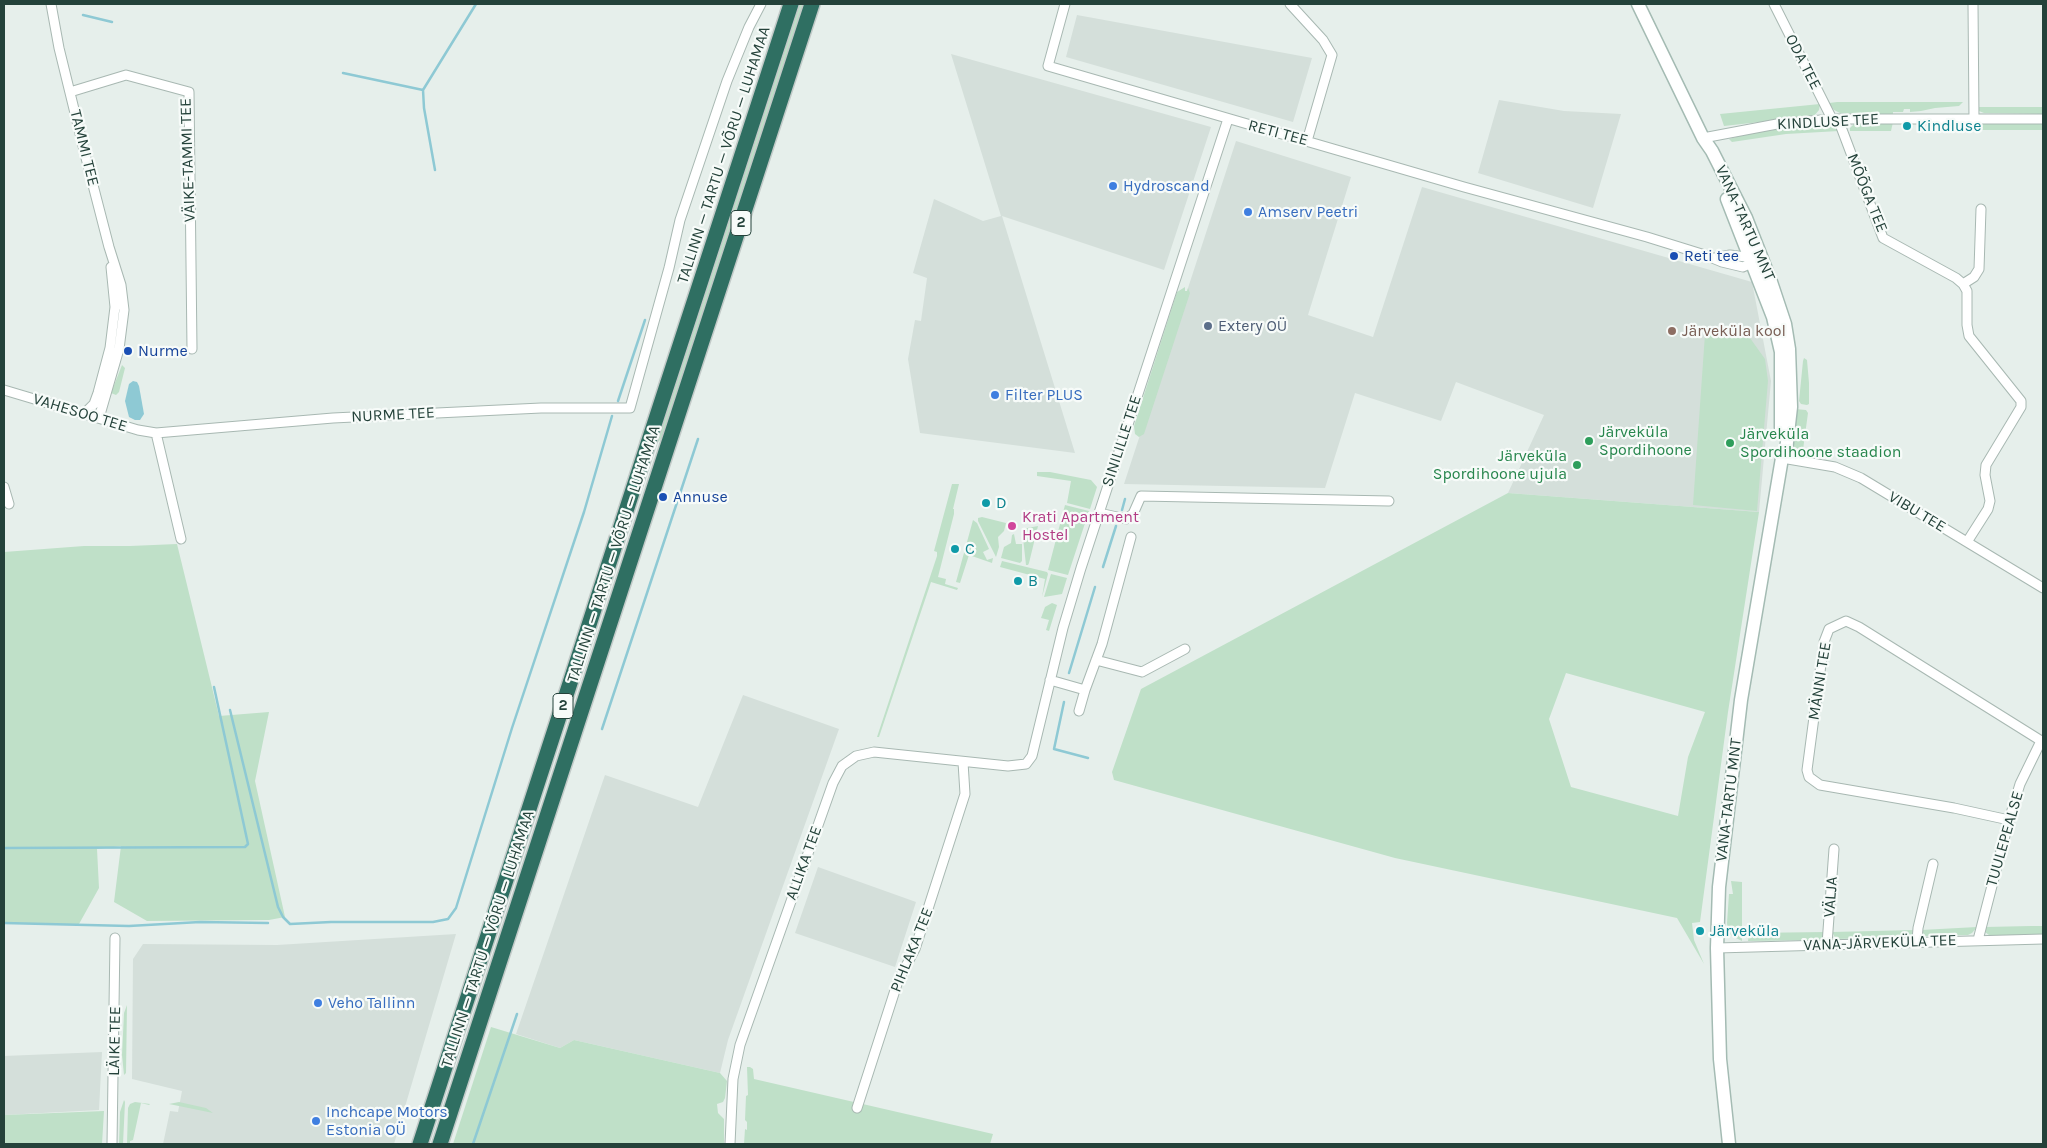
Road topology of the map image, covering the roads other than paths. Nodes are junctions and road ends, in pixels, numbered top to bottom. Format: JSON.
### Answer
{"nodes":[{"id":1,"x":45,"y":4,"type":"edge"},
{"id":2,"x":51,"y":4,"type":"edge"},
{"id":3,"x":761,"y":4,"type":"edge"},
{"id":4,"x":791,"y":4,"type":"edge"},
{"id":5,"x":812,"y":4,"type":"edge"},
{"id":6,"x":1065,"y":4,"type":"edge"},
{"id":7,"x":1290,"y":4,"type":"edge"},
{"id":8,"x":1638,"y":4,"type":"edge"},
{"id":9,"x":1774,"y":4,"type":"edge"},
{"id":10,"x":1973,"y":4,"type":"edge"},
{"id":11,"x":59,"y":48,"type":"junction"},
{"id":12,"x":70,"y":92,"type":"junction"},
{"id":13,"x":1228,"y":119,"type":"junction"},
{"id":14,"x":1835,"y":119,"type":"junction"},
{"id":15,"x":1974,"y":119,"type":"junction"},
{"id":16,"x":2043,"y":119,"type":"edge"},
{"id":17,"x":1703,"y":138,"type":"junction"},
{"id":18,"x":1307,"y":141,"type":"junction"},
{"id":19,"x":1981,"y":210,"type":"dead end"},
{"id":20,"x":109,"y":247,"type":"junction"},
{"id":21,"x":1758,"y":260,"type":"junction"},
{"id":22,"x":1963,"y":284,"type":"junction"},
{"id":23,"x":192,"y":349,"type":"dead end"},
{"id":24,"x":4,"y":390,"type":"edge"},
{"id":25,"x":84,"y":414,"type":"junction"},
{"id":26,"x":99,"y":418,"type":"junction"},
{"id":27,"x":156,"y":434,"type":"junction"},
{"id":28,"x":1782,"y":458,"type":"junction"},
{"id":29,"x":4,"y":487,"type":"edge"},
{"id":30,"x":1389,"y":501,"type":"dead end"},
{"id":31,"x":9,"y":504,"type":"dead end"},
{"id":32,"x":1099,"y":513,"type":"junction"},
{"id":33,"x":1131,"y":537,"type":"dead end"},
{"id":34,"x":181,"y":539,"type":"dead end"},
{"id":35,"x":1967,"y":542,"type":"junction"},
{"id":36,"x":2043,"y":588,"type":"edge"},
{"id":37,"x":1185,"y":649,"type":"dead end"},
{"id":38,"x":1096,"y":660,"type":"junction"},
{"id":39,"x":1050,"y":680,"type":"junction"},
{"id":40,"x":1085,"y":690,"type":"junction"},
{"id":41,"x":1080,"y":711,"type":"dead end"},
{"id":42,"x":2042,"y":741,"type":"edge"},
{"id":43,"x":963,"y":762,"type":"junction"},
{"id":44,"x":1026,"y":764,"type":"joint"},
{"id":45,"x":2009,"y":820,"type":"junction"},
{"id":46,"x":1834,"y":849,"type":"dead end"},
{"id":47,"x":1933,"y":864,"type":"dead end"},
{"id":48,"x":115,"y":938,"type":"dead end"},
{"id":49,"x":2043,"y":939,"type":"edge"},
{"id":50,"x":1978,"y":940,"type":"junction"},
{"id":51,"x":1917,"y":941,"type":"junction"},
{"id":52,"x":1827,"y":944,"type":"junction"},
{"id":53,"x":1717,"y":948,"type":"junction"},
{"id":54,"x":857,"y":1108,"type":"dead end"},
{"id":55,"x":112,"y":1144,"type":"edge"},
{"id":56,"x":420,"y":1144,"type":"edge"},
{"id":57,"x":440,"y":1144,"type":"edge"},
{"id":58,"x":730,"y":1144,"type":"edge"},
{"id":59,"x":1729,"y":1144,"type":"edge"}],
"edges":[{"from":1,"to":11,"type":"street","name":"TAMMI TEE"},
{"from":2,"to":11,"type":"street","name":"TAMMI TEE"},
{"from":3,"to":27,"type":"street","name":"NURME TEE"},
{"from":4,"to":56,"type":"highway","name":"TALLINN — TARTU — VÕRU — LUHAMAA","number":"2"},
{"from":5,"to":57,"type":"highway","name":"TALLINN — TARTU — VÕRU — LUHAMAA","number":"2"},
{"from":6,"to":13,"type":"street","name":"RETI TEE"},
{"from":7,"to":18,"type":"street"},
{"from":8,"to":17,"type":"street","name":"VANA-TARTU MNT"},
{"from":9,"to":14,"type":"street","name":"ODA TEE"},
{"from":10,"to":15,"type":"street"},
{"from":11,"to":12,"type":"street","name":"TAMMI TEE"},
{"from":12,"to":20,"type":"street","name":"TAMMI TEE"},
{"from":12,"to":23,"type":"street","name":"VÄIKE-TAMMI TEE"},
{"from":13,"to":18,"type":"street","name":"RETI TEE"},
{"from":13,"to":32,"type":"street","name":"SINILILLE TEE"},
{"from":14,"to":15,"type":"street","name":"KINDLUSE TEE"},
{"from":14,"to":17,"type":"street","name":"KINDLUSE TEE"},
{"from":14,"to":22,"type":"street","name":"MÕÕGA TEE"},
{"from":15,"to":16,"type":"street","name":"KINDLUSE TEE"},
{"from":17,"to":21,"type":"street","name":"VANA-TARTU MNT"},
{"from":18,"to":21,"type":"street","name":"RETI TEE"},
{"from":19,"to":22,"type":"street"},
{"from":20,"to":25,"type":"street","name":"TAMMI TEE"},
{"from":20,"to":26,"type":"street","name":"TAMMI TEE"},
{"from":21,"to":28,"type":"street","name":"VANA-TARTU MNT"},
{"from":22,"to":35,"type":"street"},
{"from":24,"to":25,"type":"street","name":"VAHESOO TEE"},
{"from":25,"to":26,"type":"street","name":"VAHESOO TEE"},
{"from":26,"to":27,"type":"street","name":"VAHESOO TEE"},
{"from":27,"to":34,"type":"street"},
{"from":28,"to":35,"type":"street","name":"VIBU TEE"},
{"from":28,"to":53,"type":"street","name":"VANA-TARTU MNT"},
{"from":29,"to":31,"type":"street"},
{"from":30,"to":32,"type":"street"},
{"from":32,"to":39,"type":"street","name":"SINILILLE TEE"},
{"from":33,"to":38,"type":"street"},
{"from":35,"to":36,"type":"street","name":"VIBU TEE"},
{"from":37,"to":38,"type":"street"},
{"from":38,"to":40,"type":"street"},
{"from":39,"to":40,"type":"street"},
{"from":39,"to":44,"type":"street","name":"SINILILLE TEE"},
{"from":40,"to":41,"type":"street"},
{"from":42,"to":45,"type":"street","name":"TUULEPEALSE"},
{"from":42,"to":45,"type":"street","name":"MÄNNI TEE"},
{"from":43,"to":44,"type":"street","name":"ALLIKA TEE"},
{"from":43,"to":54,"type":"street","name":"PIHLAKA TEE"},
{"from":43,"to":58,"type":"street","name":"ALLIKA TEE"},
{"from":45,"to":50,"type":"street","name":"TUULEPEALSE"},
{"from":46,"to":52,"type":"street","name":"VÄLJA"},
{"from":47,"to":51,"type":"street"},
{"from":48,"to":55,"type":"street","name":"LÄIKE TEE"},
{"from":49,"to":50,"type":"street","name":"VANA-JÄRVEKÜLA TEE"},
{"from":50,"to":51,"type":"street","name":"VANA-JÄRVEKÜLA TEE"},
{"from":51,"to":52,"type":"street","name":"VANA-JÄRVEKÜLA TEE"},
{"from":52,"to":53,"type":"street","name":"VANA-JÄRVEKÜLA TEE"},
{"from":53,"to":59,"type":"street","name":"VANA-TARTU MNT"}]}
